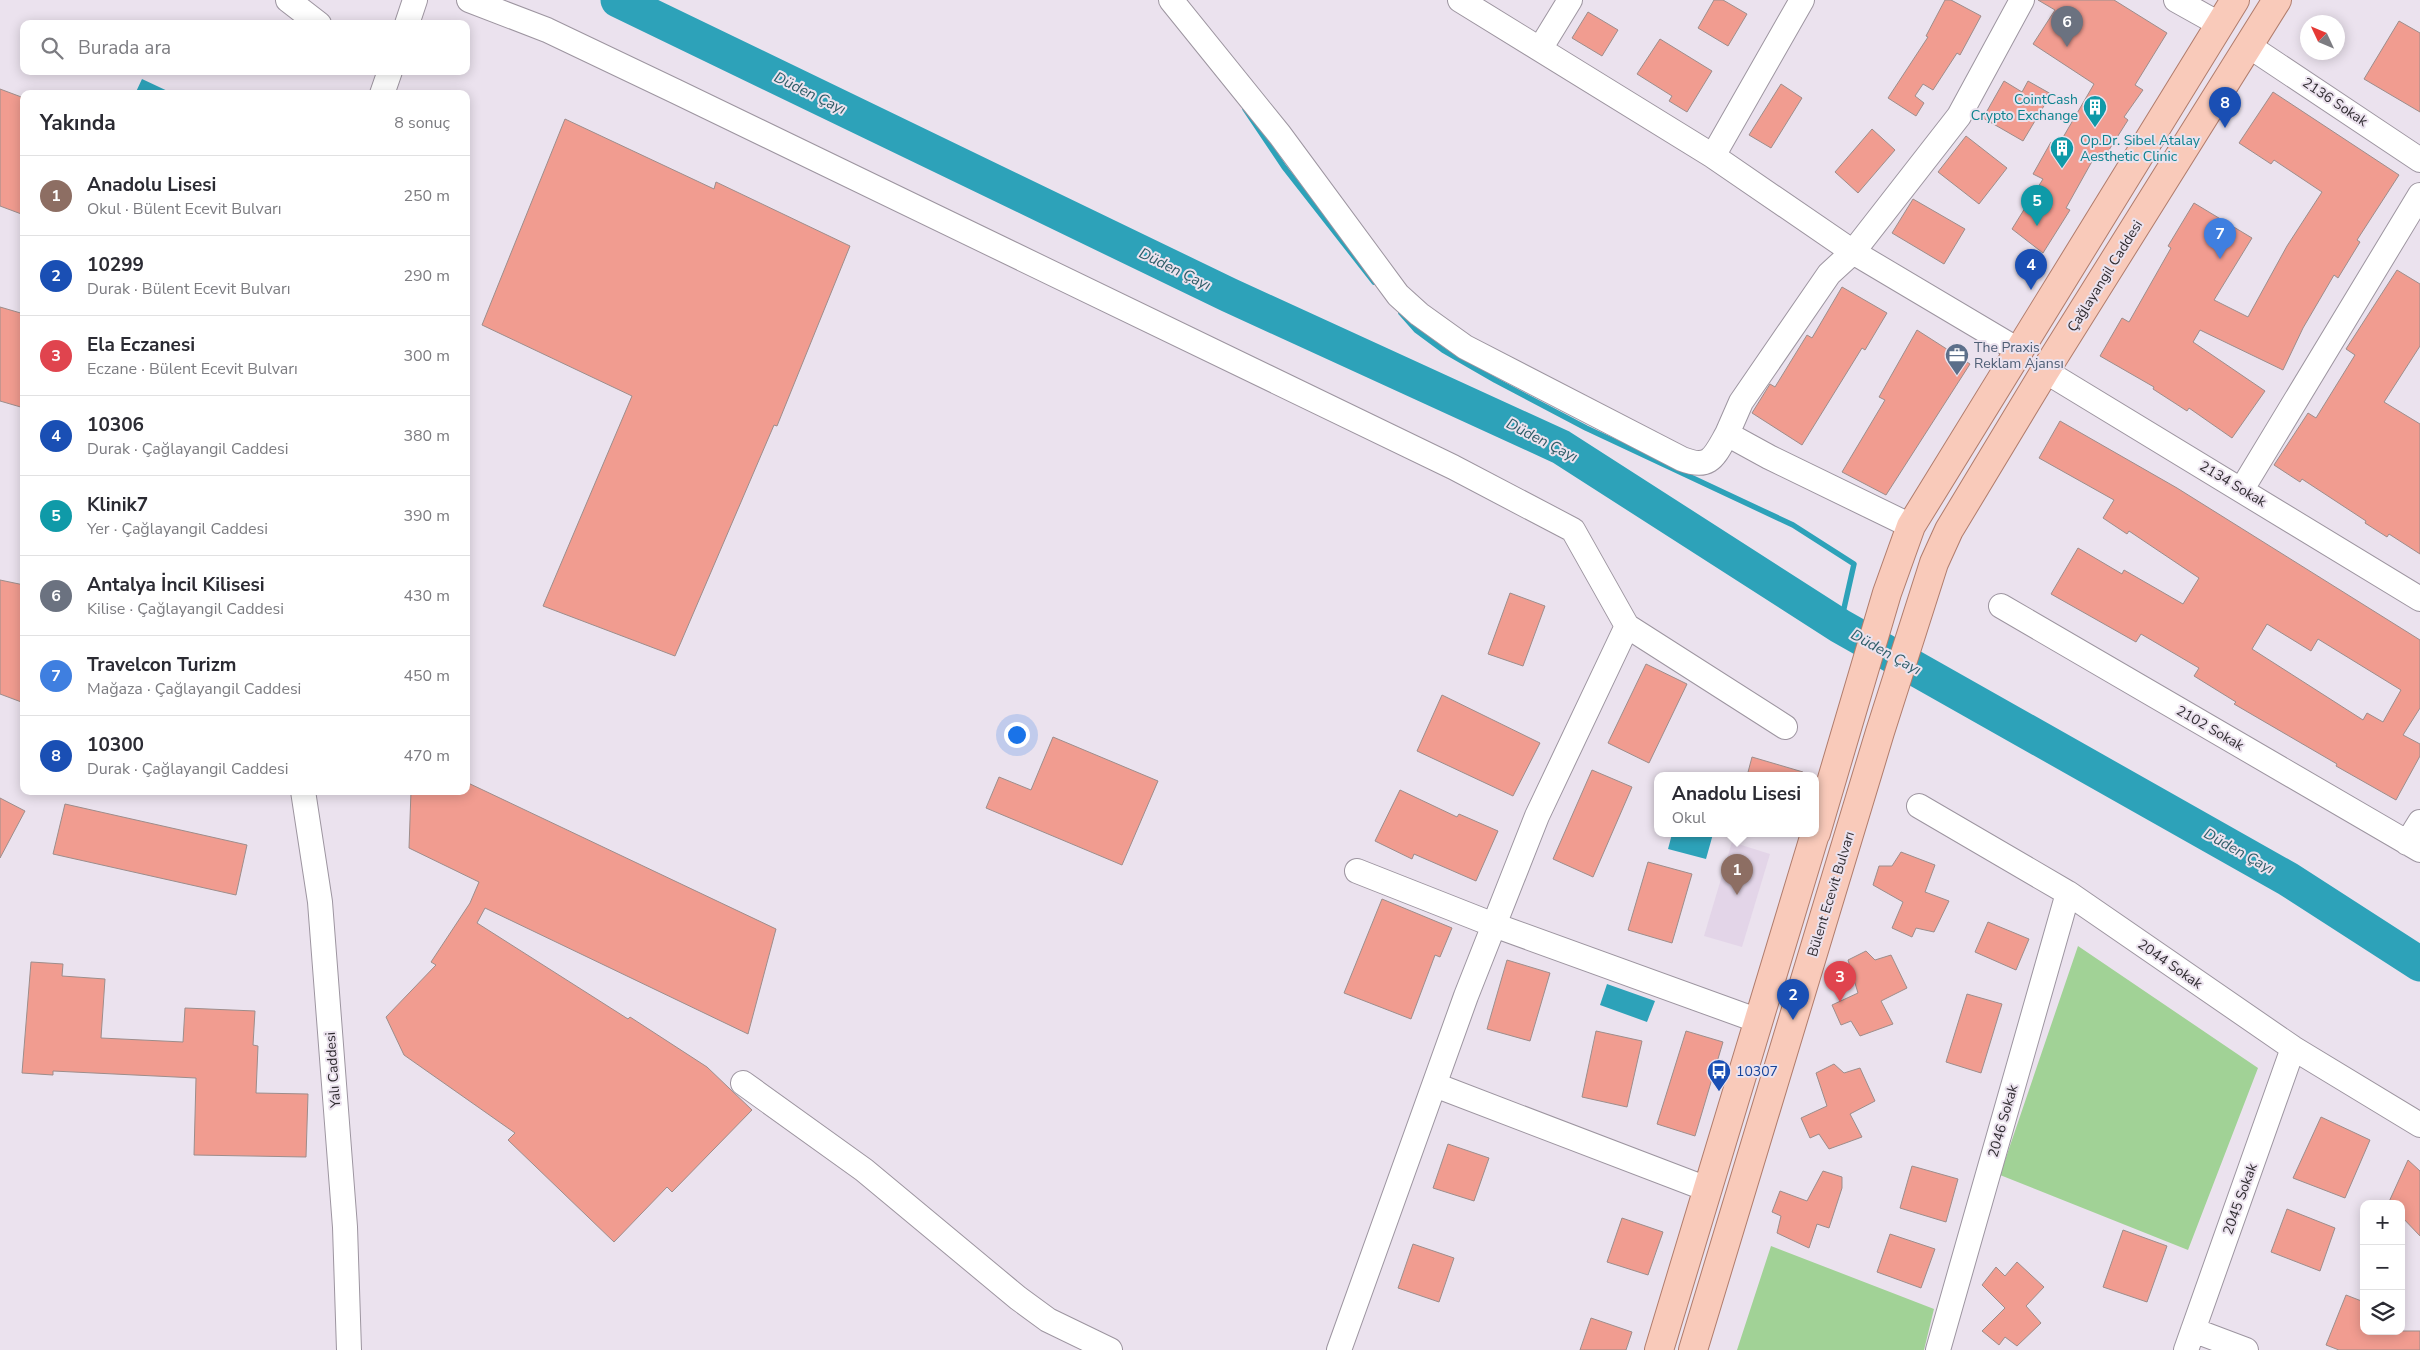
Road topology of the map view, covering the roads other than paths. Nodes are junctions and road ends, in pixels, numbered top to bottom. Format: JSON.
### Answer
{"nodes":[{"id":1,"x":288,"y":0,"type":"edge"},
{"id":2,"x":415,"y":0,"type":"edge"},
{"id":3,"x":469,"y":0,"type":"edge"},
{"id":4,"x":1171,"y":0,"type":"edge"},
{"id":5,"x":1460,"y":0,"type":"edge"},
{"id":6,"x":1570,"y":0,"type":"edge"},
{"id":7,"x":1802,"y":0,"type":"edge"},
{"id":8,"x":2022,"y":0,"type":"edge"},
{"id":9,"x":2176,"y":0,"type":"edge"},
{"id":10,"x":2235,"y":0,"type":"edge"},
{"id":11,"x":2278,"y":0,"type":"edge"},
{"id":12,"x":315,"y":20,"type":"edge"},
{"id":13,"x":408,"y":20,"type":"edge"},
{"id":14,"x":2219,"y":24,"type":"junction"},
{"id":15,"x":2249,"y":46,"type":"junction"},
{"id":16,"x":1540,"y":49,"type":"junction"},
{"id":17,"x":1713,"y":156,"type":"junction"},
{"id":18,"x":2420,"y":160,"type":"edge"},
{"id":19,"x":2420,"y":195,"type":"edge"},
{"id":20,"x":1852,"y":252,"type":"junction"},
{"id":21,"x":2018,"y":350,"type":"junction"},
{"id":22,"x":2046,"y":371,"type":"junction"},
{"id":23,"x":1727,"y":434,"type":"junction"},
{"id":24,"x":2242,"y":489,"type":"junction"},
{"id":25,"x":1911,"y":526,"type":"junction"},
{"id":26,"x":2420,"y":599,"type":"edge"},
{"id":27,"x":2001,"y":606,"type":"dead end"},
{"id":28,"x":1919,"y":611,"type":"joint"},
{"id":29,"x":1627,"y":626,"type":"junction"},
{"id":30,"x":1785,"y":726,"type":"dead end"},
{"id":31,"x":304,"y":795,"type":"edge"},
{"id":32,"x":1919,"y":806,"type":"dead end"},
{"id":33,"x":2420,"y":822,"type":"edge"},
{"id":34,"x":1819,"y":823,"type":"edge"},
{"id":35,"x":1815,"y":837,"type":"edge"},
{"id":36,"x":2414,"y":846,"type":"edge"},
{"id":37,"x":1357,"y":871,"type":"dead end"},
{"id":38,"x":2068,"y":893,"type":"junction"},
{"id":39,"x":1494,"y":925,"type":"junction"},
{"id":40,"x":1759,"y":1021,"type":"junction"},
{"id":41,"x":2293,"y":1048,"type":"junction"},
{"id":42,"x":744,"y":1083,"type":"dead end"},
{"id":43,"x":1434,"y":1085,"type":"junction"},
{"id":44,"x":2420,"y":1125,"type":"edge"},
{"id":45,"x":1707,"y":1189,"type":"junction"},
{"id":46,"x":2190,"y":1340,"type":"edge"},
{"id":47,"x":349,"y":1350,"type":"edge"},
{"id":48,"x":1110,"y":1350,"type":"edge"},
{"id":49,"x":1339,"y":1350,"type":"edge"},
{"id":50,"x":1659,"y":1350,"type":"edge"},
{"id":51,"x":1693,"y":1350,"type":"edge"},
{"id":52,"x":1938,"y":1350,"type":"edge"},
{"id":53,"x":2246,"y":1350,"type":"edge"}],
"edges":[{"from":1,"to":12,"type":"street"},
{"from":2,"to":13,"type":"street"},
{"from":3,"to":29,"type":"street"},
{"from":4,"to":23,"type":"street"},
{"from":5,"to":16,"type":"street"},
{"from":6,"to":16,"type":"street"},
{"from":7,"to":17,"type":"street"},
{"from":8,"to":20,"type":"street"},
{"from":9,"to":14,"type":"street"},
{"from":10,"to":14,"type":"main road"},
{"from":11,"to":15,"type":"main road","name":"Çağlayangil Caddesi"},
{"from":14,"to":21,"type":"main road"},
{"from":15,"to":18,"type":"street","name":"2136 Sokak"},
{"from":15,"to":22,"type":"main road","name":"Çağlayangil Caddesi"},
{"from":16,"to":17,"type":"street"},
{"from":17,"to":20,"type":"street"},
{"from":19,"to":24,"type":"street"},
{"from":20,"to":21,"type":"street"},
{"from":20,"to":23,"type":"street"},
{"from":21,"to":25,"type":"main road"},
{"from":22,"to":24,"type":"street","name":"2134 Sokak"},
{"from":22,"to":28,"type":"main road","name":"Çağlayangil Caddesi"},
{"from":23,"to":25,"type":"street"},
{"from":24,"to":26,"type":"street","name":"2134 Sokak"},
{"from":25,"to":34,"type":"main road"},
{"from":27,"to":36,"type":"street","name":"2102 Sokak"},
{"from":28,"to":51,"type":"main road","name":"Bülent Ecevit Bulvarı"},
{"from":29,"to":30,"type":"street"},
{"from":29,"to":39,"type":"street"},
{"from":31,"to":47,"type":"street","name":"Yalı Caddesi"},
{"from":32,"to":38,"type":"street","name":"2044 Sokak"},
{"from":33,"to":36,"type":"street"},
{"from":35,"to":40,"type":"main road"},
{"from":37,"to":39,"type":"street"},
{"from":38,"to":41,"type":"street","name":"2044 Sokak"},
{"from":38,"to":52,"type":"street","name":"2046 Sokak"},
{"from":39,"to":40,"type":"street"},
{"from":39,"to":43,"type":"street"},
{"from":40,"to":45,"type":"main road"},
{"from":41,"to":44,"type":"street","name":"2044 Sokak"},
{"from":41,"to":46,"type":"street","name":"2045 Sokak"},
{"from":42,"to":48,"type":"street"},
{"from":43,"to":45,"type":"street"},
{"from":43,"to":49,"type":"street"},
{"from":45,"to":50,"type":"main road"},
{"from":46,"to":53,"type":"street"}]}
